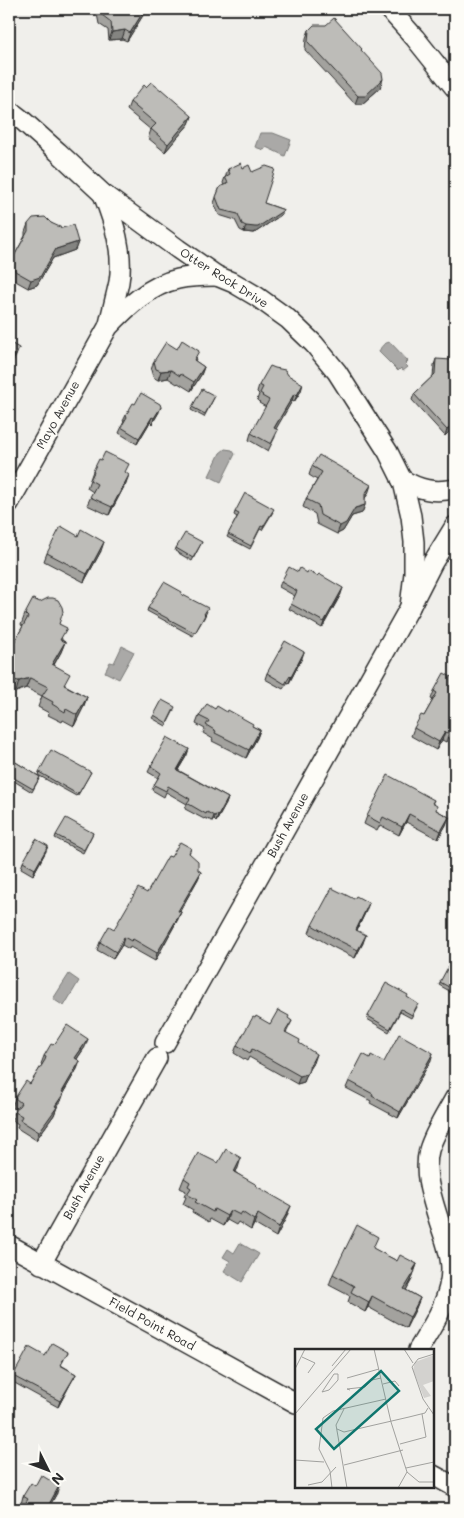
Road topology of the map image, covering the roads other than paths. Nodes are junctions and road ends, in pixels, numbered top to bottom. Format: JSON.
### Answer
{"nodes":[{"id":1,"x":389,"y":9,"type":"edge"},
{"id":2,"x":455,"y":88,"type":"edge"},
{"id":3,"x":9,"y":110,"type":"edge"},
{"id":4,"x":103,"y":194,"type":"junction"},
{"id":5,"x":217,"y":276,"type":"junction"},
{"id":6,"x":108,"y":326,"type":"junction"},
{"id":7,"x":401,"y":479,"type":"junction"},
{"id":8,"x":455,"y":489,"type":"edge"},
{"id":9,"x":9,"y":503,"type":"edge"},
{"id":10,"x":455,"y":526,"type":"edge"},
{"id":11,"x":410,"y":607,"type":"junction"},
{"id":12,"x":455,"y":1098,"type":"edge"},
{"id":13,"x":9,"y":1245,"type":"edge"},
{"id":14,"x":41,"y":1264,"type":"junction"},
{"id":15,"x":419,"y":1349,"type":"edge"},
{"id":16,"x":295,"y":1402,"type":"edge"},
{"id":17,"x":434,"y":1476,"type":"edge"},
{"id":18,"x":455,"y":1487,"type":"edge"}],
"edges":[{"from":1,"to":2,"type":"street"},
{"from":3,"to":4,"type":"street","name":"Otter Rock Drive"},
{"from":4,"to":5,"type":"street","name":"Otter Rock Drive"},
{"from":4,"to":6,"type":"street","name":"Mayo Avenue"},
{"from":5,"to":6,"type":"street","name":"Mayo Avenue"},
{"from":5,"to":7,"type":"street","name":"Otter Rock Drive"},
{"from":6,"to":9,"type":"street","name":"Mayo Avenue"},
{"from":7,"to":8,"type":"street"},
{"from":7,"to":11,"type":"street","name":"Otter Rock Drive"},
{"from":10,"to":11,"type":"street","name":"Bush Avenue"},
{"from":11,"to":14,"type":"street","name":"Bush Avenue"},
{"from":12,"to":15,"type":"street"},
{"from":13,"to":14,"type":"street","name":"Field Point Road"},
{"from":14,"to":16,"type":"street","name":"Field Point Road"},
{"from":17,"to":18,"type":"street"}]}
